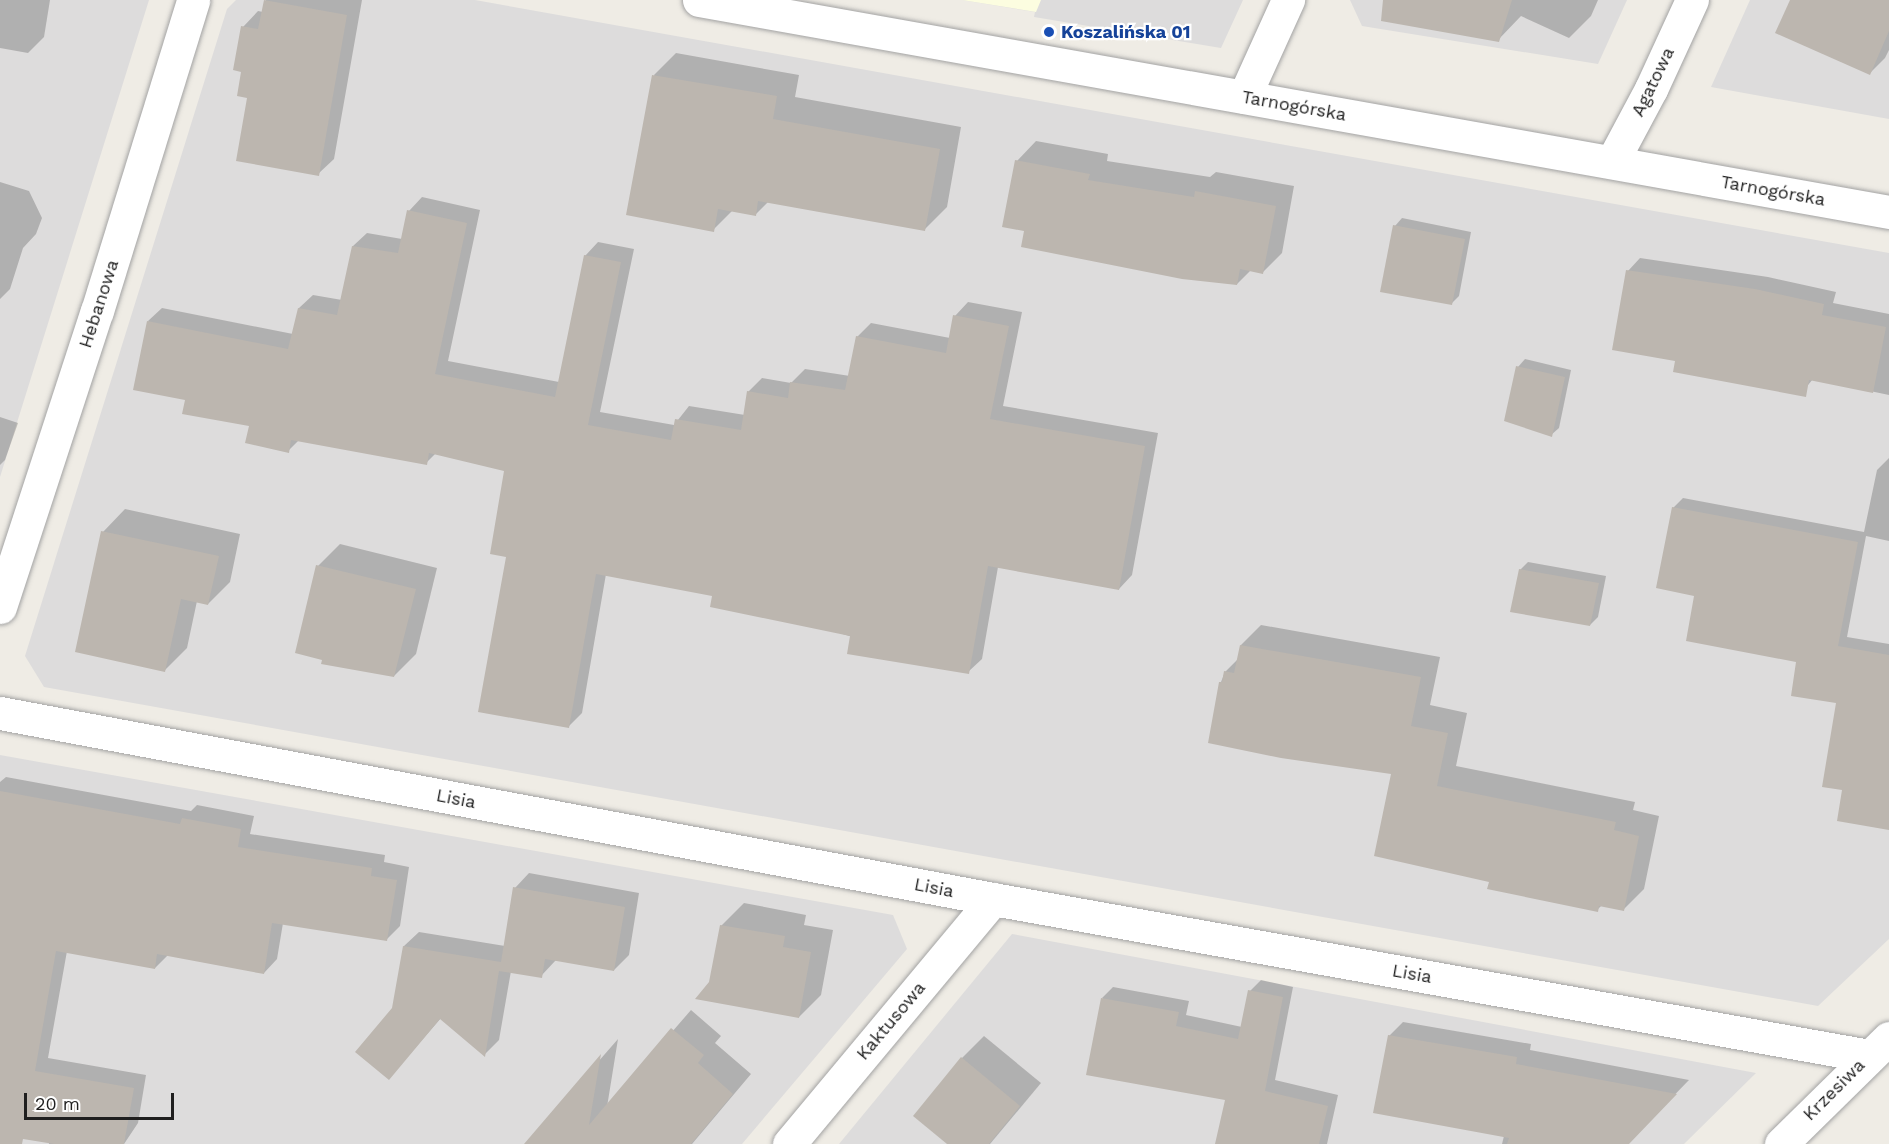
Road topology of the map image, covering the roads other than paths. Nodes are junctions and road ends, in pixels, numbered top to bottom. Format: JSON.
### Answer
{"nodes":[{"id":1,"x":193,"y":0,"type":"edge"},
{"id":2,"x":699,"y":0,"type":"edge"},
{"id":3,"x":1288,"y":0,"type":"edge"},
{"id":4,"x":1692,"y":0,"type":"edge"},
{"id":5,"x":796,"y":8,"type":"edge"},
{"id":6,"x":1244,"y":97,"type":"junction"},
{"id":7,"x":1612,"y":162,"type":"junction"},
{"id":8,"x":1889,"y":212,"type":"edge"},
{"id":9,"x":0,"y":607,"type":"edge"},
{"id":10,"x":0,"y":713,"type":"edge"},
{"id":11,"x":993,"y":899,"type":"junction"},
{"id":12,"x":1879,"y":1047,"type":"edge"},
{"id":13,"x":789,"y":1144,"type":"edge"},
{"id":14,"x":1781,"y":1144,"type":"edge"}],
"edges":[{"from":1,"to":9,"type":"street","name":"Hebanowa"},
{"from":2,"to":5,"type":"street","name":"Tarnogórska"},
{"from":3,"to":6,"type":"street"},
{"from":4,"to":7,"type":"street","name":"Agatowa"},
{"from":5,"to":6,"type":"street","name":"Tarnogórska"},
{"from":6,"to":7,"type":"street","name":"Tarnogórska"},
{"from":7,"to":8,"type":"street","name":"Tarnogórska"},
{"from":10,"to":11,"type":"street","name":"Lisia"},
{"from":11,"to":12,"type":"street","name":"Lisia"},
{"from":11,"to":13,"type":"street","name":"Kaktusowa"},
{"from":12,"to":14,"type":"street","name":"Krzesiwa"}]}
